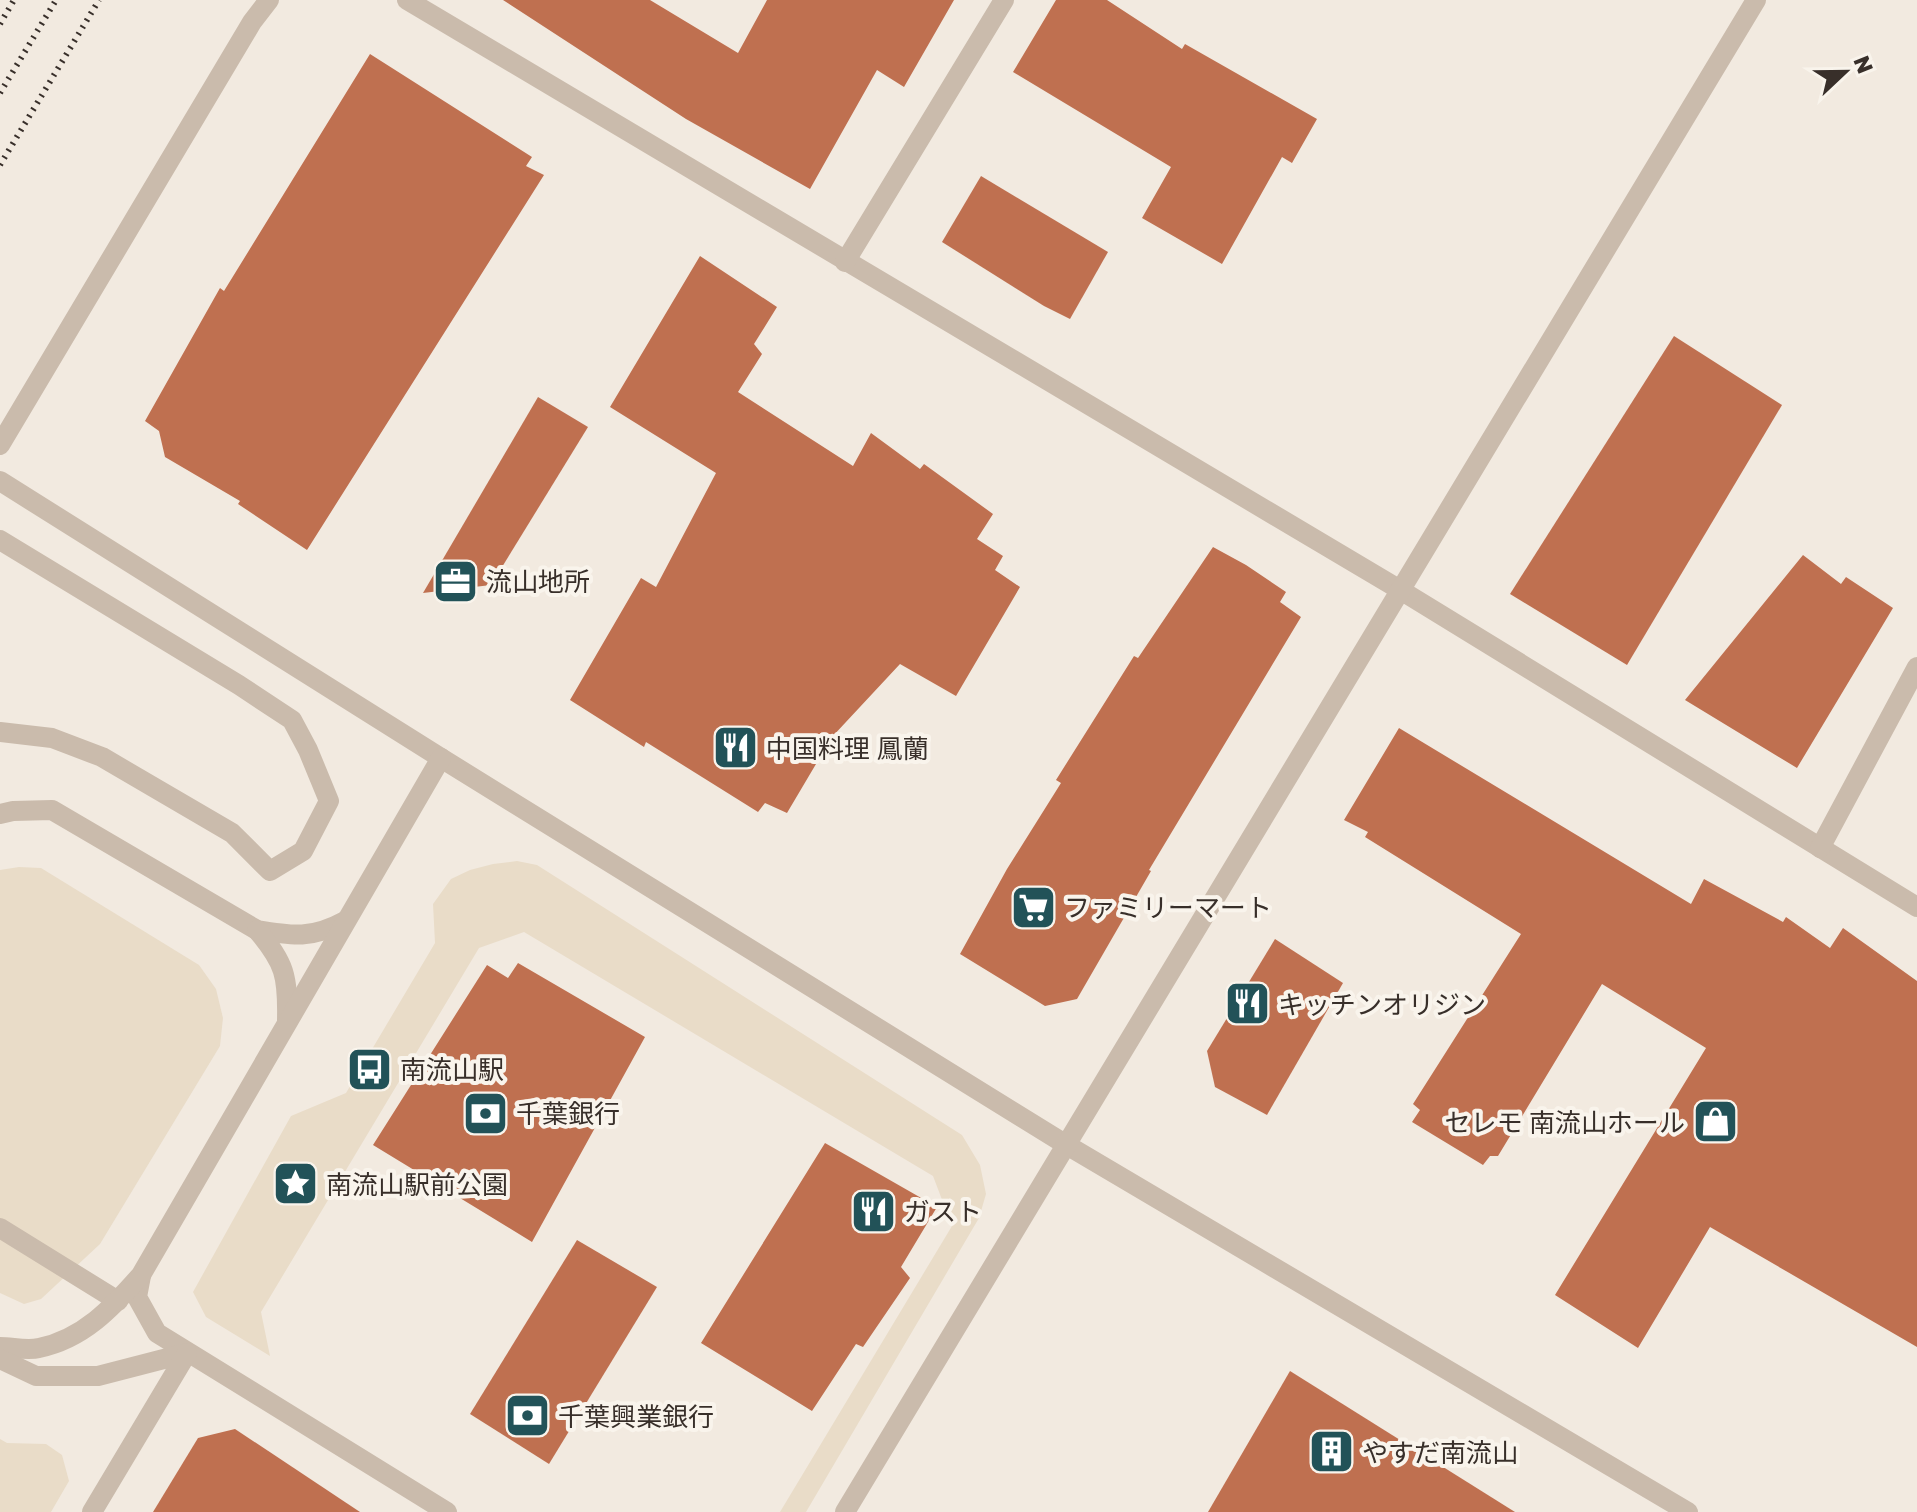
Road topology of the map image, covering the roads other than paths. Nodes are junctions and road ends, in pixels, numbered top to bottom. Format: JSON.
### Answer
{"nodes":[{"id":1,"x":269,"y":0,"type":"edge"},
{"id":2,"x":407,"y":0,"type":"edge"},
{"id":3,"x":1004,"y":0,"type":"edge"},
{"id":4,"x":1756,"y":0,"type":"edge"},
{"id":5,"x":845,"y":262,"type":"junction"},
{"id":6,"x":0,"y":445,"type":"edge"},
{"id":7,"x":0,"y":481,"type":"edge"},
{"id":8,"x":0,"y":540,"type":"edge"},
{"id":9,"x":1402,"y":591,"type":"junction"},
{"id":10,"x":1917,"y":667,"type":"edge"},
{"id":11,"x":0,"y":732,"type":"edge"},
{"id":12,"x":441,"y":758,"type":"junction"},
{"id":13,"x":0,"y":814,"type":"edge"},
{"id":14,"x":1820,"y":848,"type":"junction"},
{"id":15,"x":1917,"y":907,"type":"edge"},
{"id":16,"x":345,"y":921,"type":"junction"},
{"id":17,"x":257,"y":930,"type":"junction"},
{"id":18,"x":286,"y":1024,"type":"junction"},
{"id":19,"x":1065,"y":1144,"type":"junction"},
{"id":20,"x":0,"y":1228,"type":"edge"},
{"id":21,"x":141,"y":1275,"type":"junction"},
{"id":22,"x":118,"y":1301,"type":"junction"},
{"id":23,"x":0,"y":1347,"type":"edge"},
{"id":24,"x":187,"y":1353,"type":"junction"},
{"id":25,"x":0,"y":1359,"type":"edge"},
{"id":26,"x":92,"y":1512,"type":"edge"},
{"id":27,"x":447,"y":1512,"type":"edge"},
{"id":28,"x":845,"y":1512,"type":"edge"},
{"id":29,"x":1688,"y":1512,"type":"edge"}],
"edges":[{"from":1,"to":6,"type":"street"},
{"from":2,"to":5,"type":"street"},
{"from":3,"to":5,"type":"street"},
{"from":4,"to":9,"type":"street"},
{"from":5,"to":9,"type":"street"},
{"from":7,"to":12,"type":"street"},
{"from":8,"to":11,"type":"street"},
{"from":9,"to":14,"type":"street"},
{"from":9,"to":19,"type":"street"},
{"from":10,"to":14,"type":"street"},
{"from":12,"to":16,"type":"street"},
{"from":12,"to":19,"type":"street"},
{"from":13,"to":17,"type":"street"},
{"from":14,"to":15,"type":"street"},
{"from":16,"to":17,"type":"street"},
{"from":16,"to":18,"type":"street"},
{"from":17,"to":18,"type":"street"},
{"from":18,"to":21,"type":"street"},
{"from":19,"to":28,"type":"street"},
{"from":19,"to":29,"type":"street"},
{"from":20,"to":22,"type":"street"},
{"from":21,"to":22,"type":"street"},
{"from":21,"to":24,"type":"street"},
{"from":22,"to":23,"type":"street"},
{"from":24,"to":25,"type":"street"},
{"from":24,"to":26,"type":"street"},
{"from":24,"to":27,"type":"street"}]}
